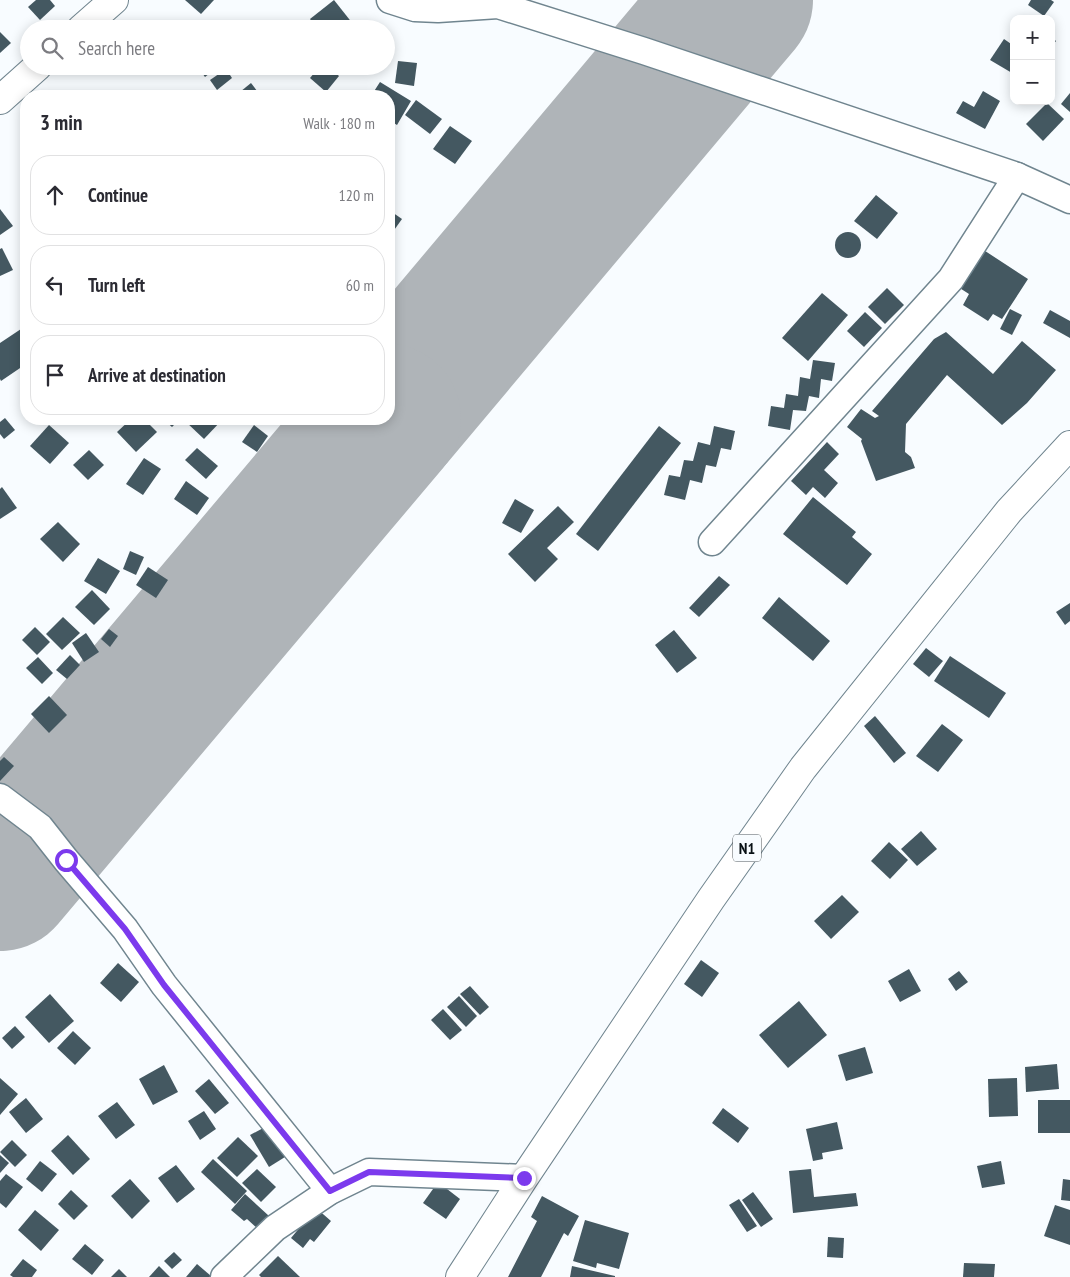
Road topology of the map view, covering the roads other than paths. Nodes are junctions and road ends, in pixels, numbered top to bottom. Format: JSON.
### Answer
{"nodes":[{"id":1,"x":114,"y":0,"type":"edge"},
{"id":2,"x":390,"y":0,"type":"edge"},
{"id":3,"x":91,"y":20,"type":"edge"},
{"id":4,"x":28,"y":75,"type":"edge"},
{"id":5,"x":0,"y":100,"type":"edge"},
{"id":6,"x":1017,"y":176,"type":"junction"},
{"id":7,"x":1070,"y":200,"type":"edge"},
{"id":8,"x":1070,"y":445,"type":"edge"},
{"id":9,"x":712,"y":542,"type":"dead end"},
{"id":10,"x":0,"y":797,"type":"edge"},
{"id":11,"x":524,"y":1178,"type":"junction"},
{"id":12,"x":330,"y":1191,"type":"junction"},
{"id":13,"x":224,"y":1277,"type":"edge"},
{"id":14,"x":460,"y":1277,"type":"edge"}],
"edges":[{"from":1,"to":3,"type":"main road"},
{"from":2,"to":6,"type":"street"},
{"from":4,"to":5,"type":"main road"},
{"from":6,"to":7,"type":"street"},
{"from":6,"to":9,"type":"street"},
{"from":8,"to":11,"type":"main road","number":"N1"},
{"from":10,"to":12,"type":"street"},
{"from":11,"to":12,"type":"street"},
{"from":11,"to":14,"type":"main road","number":"N1"},
{"from":12,"to":13,"type":"street"}]}
